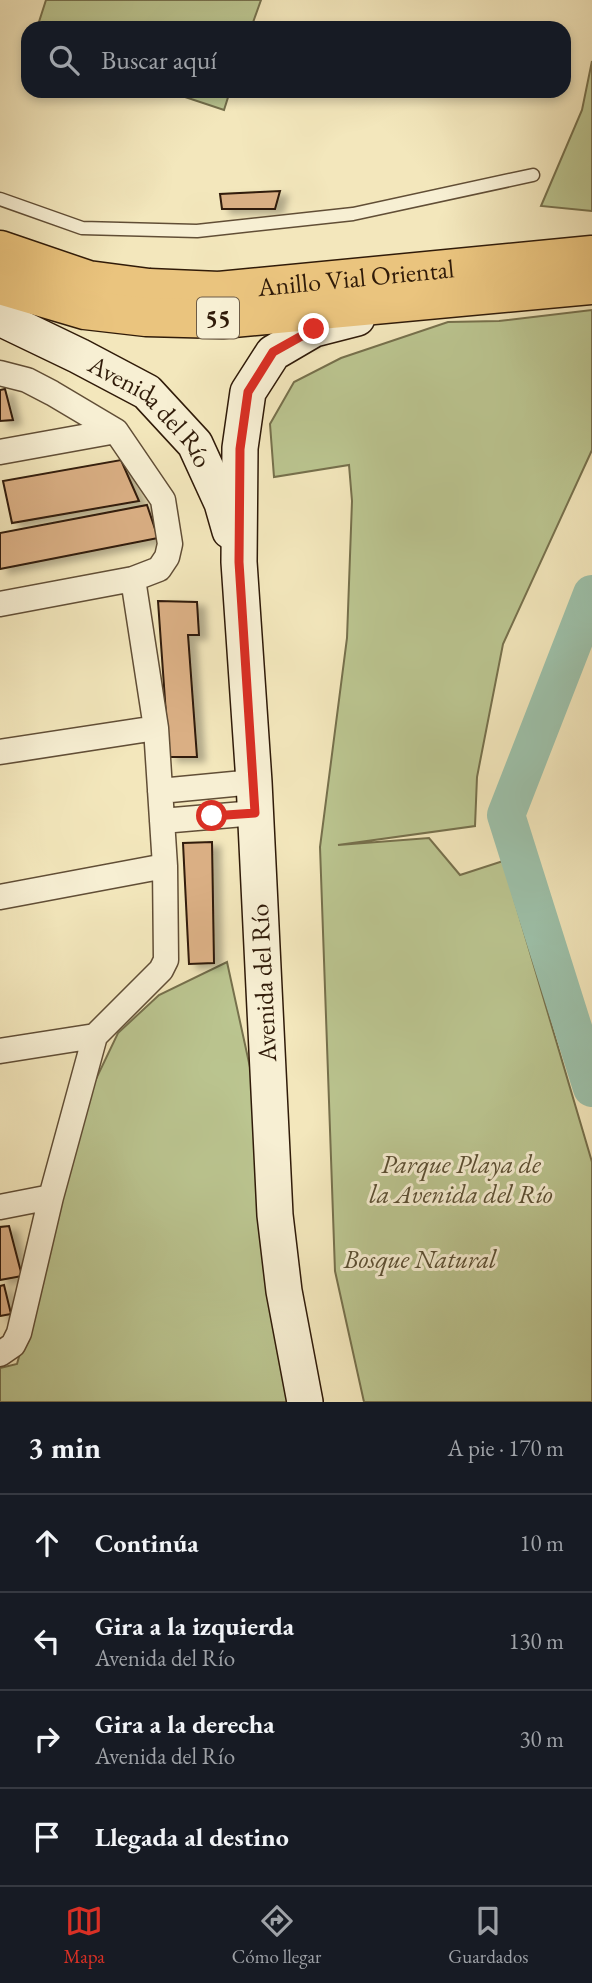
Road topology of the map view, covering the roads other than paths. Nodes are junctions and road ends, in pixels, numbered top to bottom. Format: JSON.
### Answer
{"nodes":[{"id":1,"x":533,"y":175,"type":"dead end"},
{"id":2,"x":0,"y":199,"type":"edge"},
{"id":3,"x":0,"y":250,"type":"edge"},
{"id":4,"x":592,"y":255,"type":"edge"},
{"id":5,"x":0,"y":285,"type":"edge"},
{"id":6,"x":592,"y":285,"type":"edge"},
{"id":7,"x":435,"y":290,"type":"junction"},
{"id":8,"x":0,"y":318,"type":"edge"},
{"id":9,"x":0,"y":373,"type":"edge"},
{"id":10,"x":116,"y":431,"type":"junction"},
{"id":11,"x":0,"y":453,"type":"edge"},
{"id":12,"x":239,"y":562,"type":"junction"},
{"id":13,"x":133,"y":579,"type":"junction"},
{"id":14,"x":0,"y":604,"type":"edge"},
{"id":15,"x":156,"y":728,"type":"junction"},
{"id":16,"x":0,"y":752,"type":"edge"},
{"id":17,"x":160,"y":791,"type":"junction"},
{"id":18,"x":254,"y":797,"type":"junction"},
{"id":19,"x":162,"y":821,"type":"junction"},
{"id":20,"x":164,"y":866,"type":"junction"},
{"id":21,"x":0,"y":897,"type":"edge"},
{"id":22,"x":95,"y":1036,"type":"junction"},
{"id":23,"x":0,"y":1051,"type":"edge"},
{"id":24,"x":51,"y":1197,"type":"junction"},
{"id":25,"x":0,"y":1208,"type":"edge"},
{"id":26,"x":0,"y":1354,"type":"edge"},
{"id":27,"x":305,"y":1402,"type":"edge"}],
"edges":[{"from":1,"to":2,"type":"lane"},
{"from":3,"to":7,"type":"highway","name":"Anillo Vial Oriental","number":"55"},
{"from":4,"to":7,"type":"highway","name":"Anillo Vial Oriental","number":"55"},
{"from":5,"to":7,"type":"highway","name":"Anillo Vial Oriental","number":"55"},
{"from":6,"to":7,"type":"highway","name":"Anillo Vial Oriental","number":"55"},
{"from":7,"to":12,"type":"main road","name":"Avenida del Río"},
{"from":8,"to":12,"type":"main road","name":"Avenida del Río"},
{"from":9,"to":10,"type":"street"},
{"from":10,"to":11,"type":"street"},
{"from":10,"to":13,"type":"street"},
{"from":12,"to":18,"type":"main road","name":"Avenida del Río"},
{"from":13,"to":14,"type":"street"},
{"from":13,"to":15,"type":"street"},
{"from":15,"to":16,"type":"street"},
{"from":15,"to":17,"type":"street"},
{"from":17,"to":18,"type":"street"},
{"from":17,"to":19,"type":"street"},
{"from":18,"to":19,"type":"street"},
{"from":18,"to":27,"type":"main road","name":"Avenida del Río"},
{"from":19,"to":20,"type":"street"},
{"from":20,"to":21,"type":"street"},
{"from":20,"to":22,"type":"street"},
{"from":22,"to":23,"type":"street"},
{"from":22,"to":24,"type":"street"},
{"from":24,"to":25,"type":"street"},
{"from":24,"to":26,"type":"street"}]}
